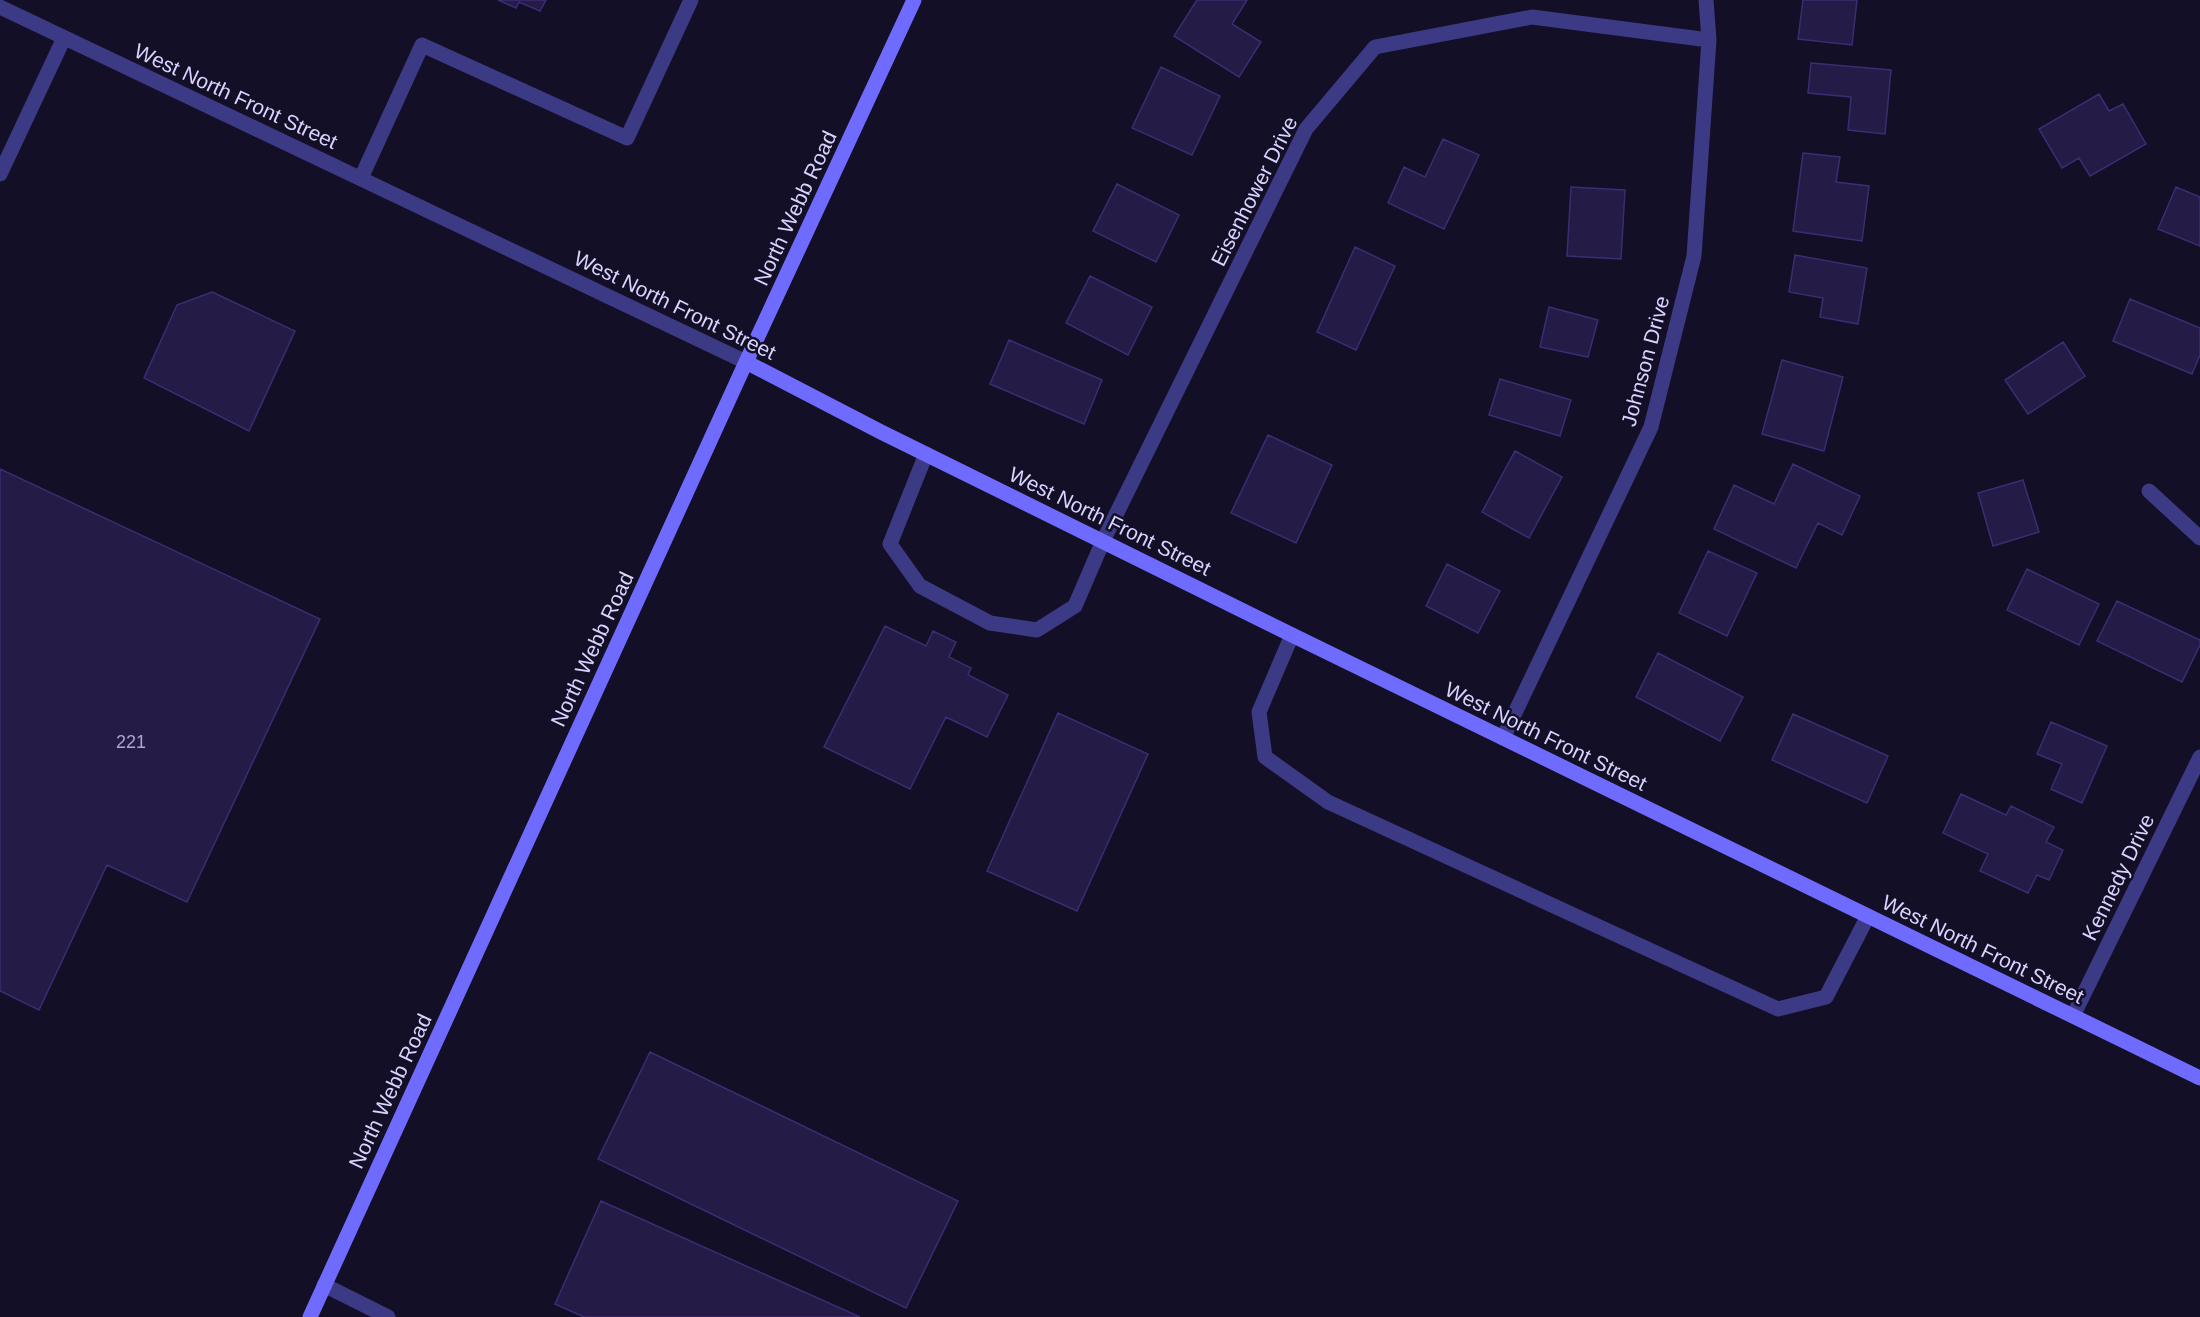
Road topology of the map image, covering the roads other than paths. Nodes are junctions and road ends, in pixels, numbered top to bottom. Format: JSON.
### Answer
{"nodes":[{"id":1,"x":691,"y":0,"type":"edge"},
{"id":2,"x":914,"y":0,"type":"edge"},
{"id":3,"x":1706,"y":0,"type":"edge"},
{"id":4,"x":0,"y":7,"type":"edge"},
{"id":5,"x":64,"y":38,"type":"junction"},
{"id":6,"x":1709,"y":40,"type":"junction"},
{"id":7,"x":0,"y":174,"type":"edge"},
{"id":8,"x":361,"y":178,"type":"junction"},
{"id":9,"x":746,"y":362,"type":"junction"},
{"id":10,"x":926,"y":453,"type":"junction"},
{"id":11,"x":2150,"y":490,"type":"dead end"},
{"id":12,"x":2200,"y":538,"type":"edge"},
{"id":13,"x":1103,"y":541,"type":"junction"},
{"id":14,"x":1292,"y":635,"type":"junction"},
{"id":15,"x":1503,"y":738,"type":"junction"},
{"id":16,"x":2200,"y":757,"type":"edge"},
{"id":17,"x":1868,"y":916,"type":"junction"},
{"id":18,"x":2073,"y":1016,"type":"junction"},
{"id":19,"x":2200,"y":1078,"type":"edge"},
{"id":20,"x":324,"y":1285,"type":"junction"},
{"id":21,"x":310,"y":1317,"type":"edge"},
{"id":22,"x":388,"y":1317,"type":"edge"}],
"edges":[{"from":1,"to":8,"type":"street"},
{"from":2,"to":9,"type":"street","name":"North Webb Road"},
{"from":3,"to":6,"type":"street","name":"Johnson Drive"},
{"from":4,"to":5,"type":"street","name":"West North Front Street"},
{"from":5,"to":7,"type":"street"},
{"from":5,"to":8,"type":"street","name":"West North Front Street"},
{"from":6,"to":13,"type":"street","name":"Eisenhower Drive"},
{"from":6,"to":15,"type":"street","name":"Johnson Drive"},
{"from":8,"to":9,"type":"street","name":"West North Front Street"},
{"from":9,"to":10,"type":"street","name":"West North Front Street"},
{"from":9,"to":20,"type":"street","name":"North Webb Road"},
{"from":10,"to":13,"type":"street","name":"West North Front Street"},
{"from":10,"to":13,"type":"street","name":"Eisenhower Drive"},
{"from":11,"to":12,"type":"street"},
{"from":13,"to":14,"type":"street","name":"West North Front Street"},
{"from":14,"to":15,"type":"street","name":"West North Front Street"},
{"from":14,"to":17,"type":"street"},
{"from":15,"to":17,"type":"street","name":"West North Front Street"},
{"from":16,"to":18,"type":"street","name":"Kennedy Drive"},
{"from":17,"to":18,"type":"street","name":"West North Front Street"},
{"from":18,"to":19,"type":"street","name":"West North Front Street"},
{"from":20,"to":21,"type":"street","name":"North Webb Road"},
{"from":20,"to":22,"type":"street"}]}
